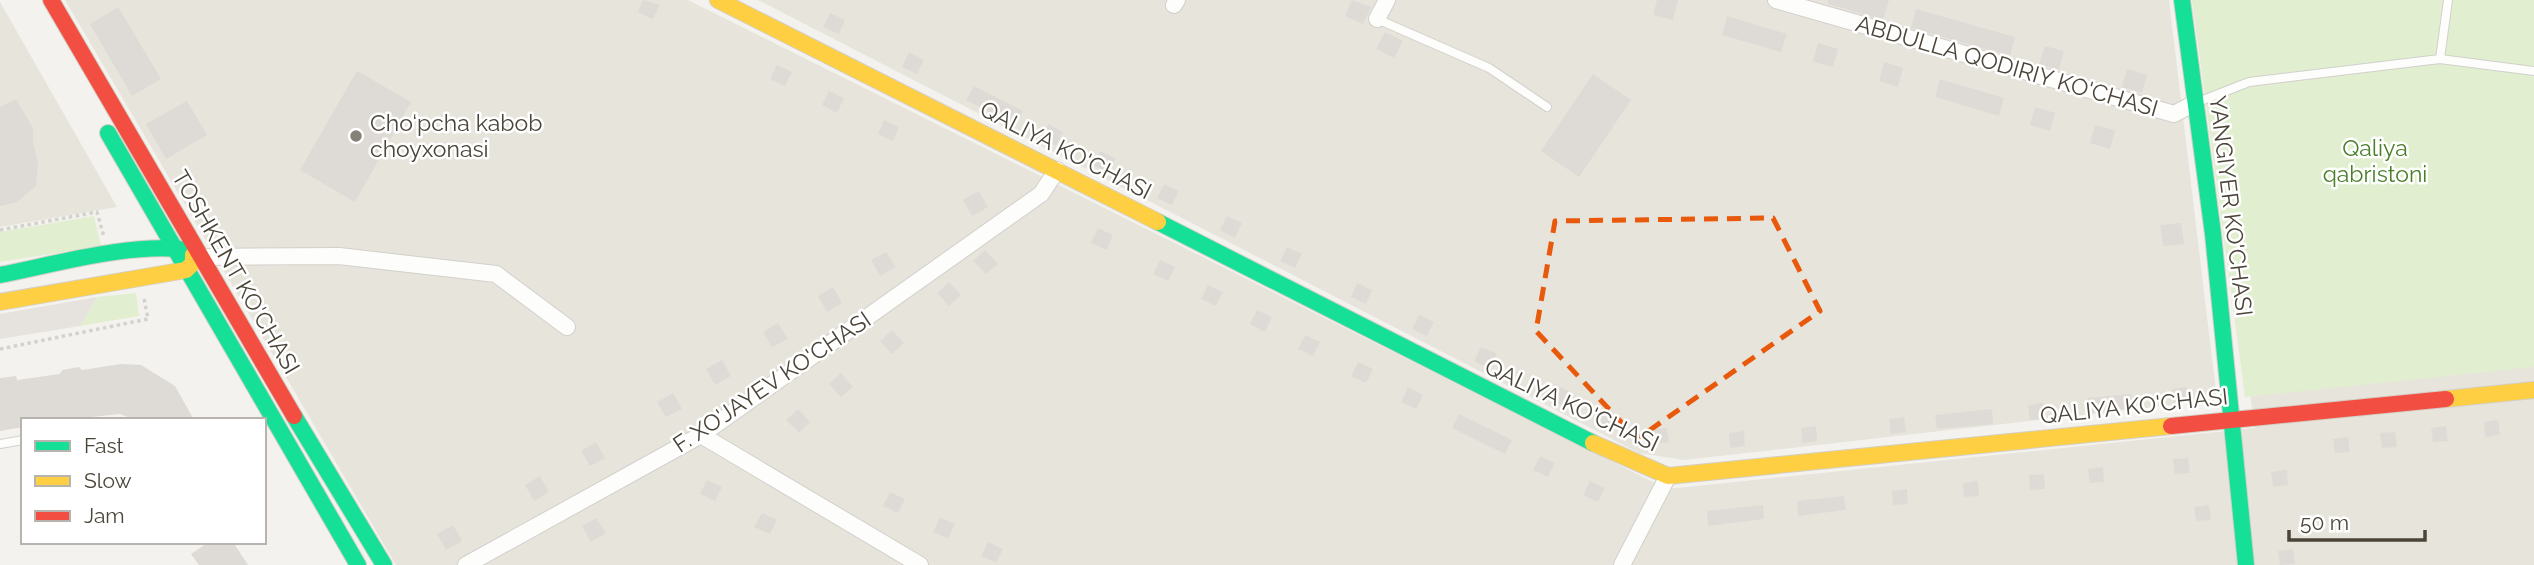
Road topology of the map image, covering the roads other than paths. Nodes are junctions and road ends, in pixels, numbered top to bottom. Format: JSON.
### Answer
{"nodes":[{"id":1,"x":33,"y":0,"type":"edge"},
{"id":2,"x":51,"y":0,"type":"edge"},
{"id":3,"x":718,"y":0,"type":"edge"},
{"id":4,"x":1387,"y":0,"type":"edge"},
{"id":5,"x":1776,"y":0,"type":"edge"},
{"id":6,"x":2182,"y":0,"type":"edge"},
{"id":7,"x":2448,"y":0,"type":"edge"},
{"id":8,"x":1377,"y":19,"type":"joint"},
{"id":9,"x":53,"y":36,"type":"dead end"},
{"id":10,"x":2440,"y":59,"type":"junction"},
{"id":11,"x":2534,"y":71,"type":"edge"},
{"id":12,"x":2195,"y":103,"type":"junction"},
{"id":13,"x":1548,"y":107,"type":"dead end"},
{"id":14,"x":101,"y":121,"type":"dead end"},
{"id":15,"x":1057,"y":170,"type":"junction"},
{"id":16,"x":173,"y":247,"type":"junction"},
{"id":17,"x":197,"y":256,"type":"junction"},
{"id":18,"x":186,"y":271,"type":"junction"},
{"id":19,"x":0,"y":275,"type":"edge"},
{"id":20,"x":0,"y":302,"type":"edge"},
{"id":21,"x":567,"y":327,"type":"dead end"},
{"id":22,"x":2534,"y":390,"type":"edge"},
{"id":23,"x":2233,"y":418,"type":"junction"},
{"id":24,"x":701,"y":435,"type":"junction"},
{"id":25,"x":21,"y":440,"type":"edge"},
{"id":26,"x":0,"y":444,"type":"edge"},
{"id":27,"x":1668,"y":475,"type":"junction"},
{"id":28,"x":358,"y":565,"type":"edge"},
{"id":29,"x":384,"y":565,"type":"edge"},
{"id":30,"x":466,"y":565,"type":"edge"},
{"id":31,"x":920,"y":565,"type":"edge"},
{"id":32,"x":1622,"y":565,"type":"edge"},
{"id":33,"x":2246,"y":565,"type":"edge"}],
"edges":[{"from":1,"to":9,"type":"main road"},
{"from":2,"to":17,"type":"main road","name":"TOSHKENT KO'CHASI"},
{"from":3,"to":15,"type":"main road","name":"QALIYA KO'CHASI"},
{"from":4,"to":8,"type":"street"},
{"from":5,"to":12,"type":"street","name":"ABDULLA QODIRIY KO'CHASI"},
{"from":6,"to":12,"type":"main road","name":"YANGIYER KO'CHASI"},
{"from":7,"to":10,"type":"lane"},
{"from":8,"to":13,"type":"lane"},
{"from":10,"to":11,"type":"lane"},
{"from":10,"to":12,"type":"lane"},
{"from":12,"to":23,"type":"main road","name":"YANGIYER KO'CHASI"},
{"from":14,"to":16,"type":"main road","name":"TOSHKENT KO'CHASI"},
{"from":15,"to":24,"type":"street","name":"F. XO'JAYEV KO'CHASI"},
{"from":15,"to":27,"type":"main road","name":"QALIYA KO'CHASI"},
{"from":16,"to":17,"type":"main road"},
{"from":16,"to":18,"type":"main road","name":"TOSHKENT KO'CHASI"},
{"from":16,"to":19,"type":"main road"},
{"from":17,"to":18,"type":"main road"},
{"from":17,"to":21,"type":"street"},
{"from":17,"to":29,"type":"main road","name":"TOSHKENT KO'CHASI"},
{"from":18,"to":20,"type":"main road"},
{"from":18,"to":28,"type":"main road","name":"TOSHKENT KO'CHASI"},
{"from":22,"to":23,"type":"main road","name":"QALIYA KO'CHASI"},
{"from":23,"to":27,"type":"main road","name":"QALIYA KO'CHASI"},
{"from":23,"to":33,"type":"main road","name":"YANGIYER KO'CHASI"},
{"from":24,"to":30,"type":"street","name":"F. XO'JAYEV KO'CHASI"},
{"from":24,"to":31,"type":"street"},
{"from":25,"to":26,"type":"lane"},
{"from":27,"to":32,"type":"street"}]}
